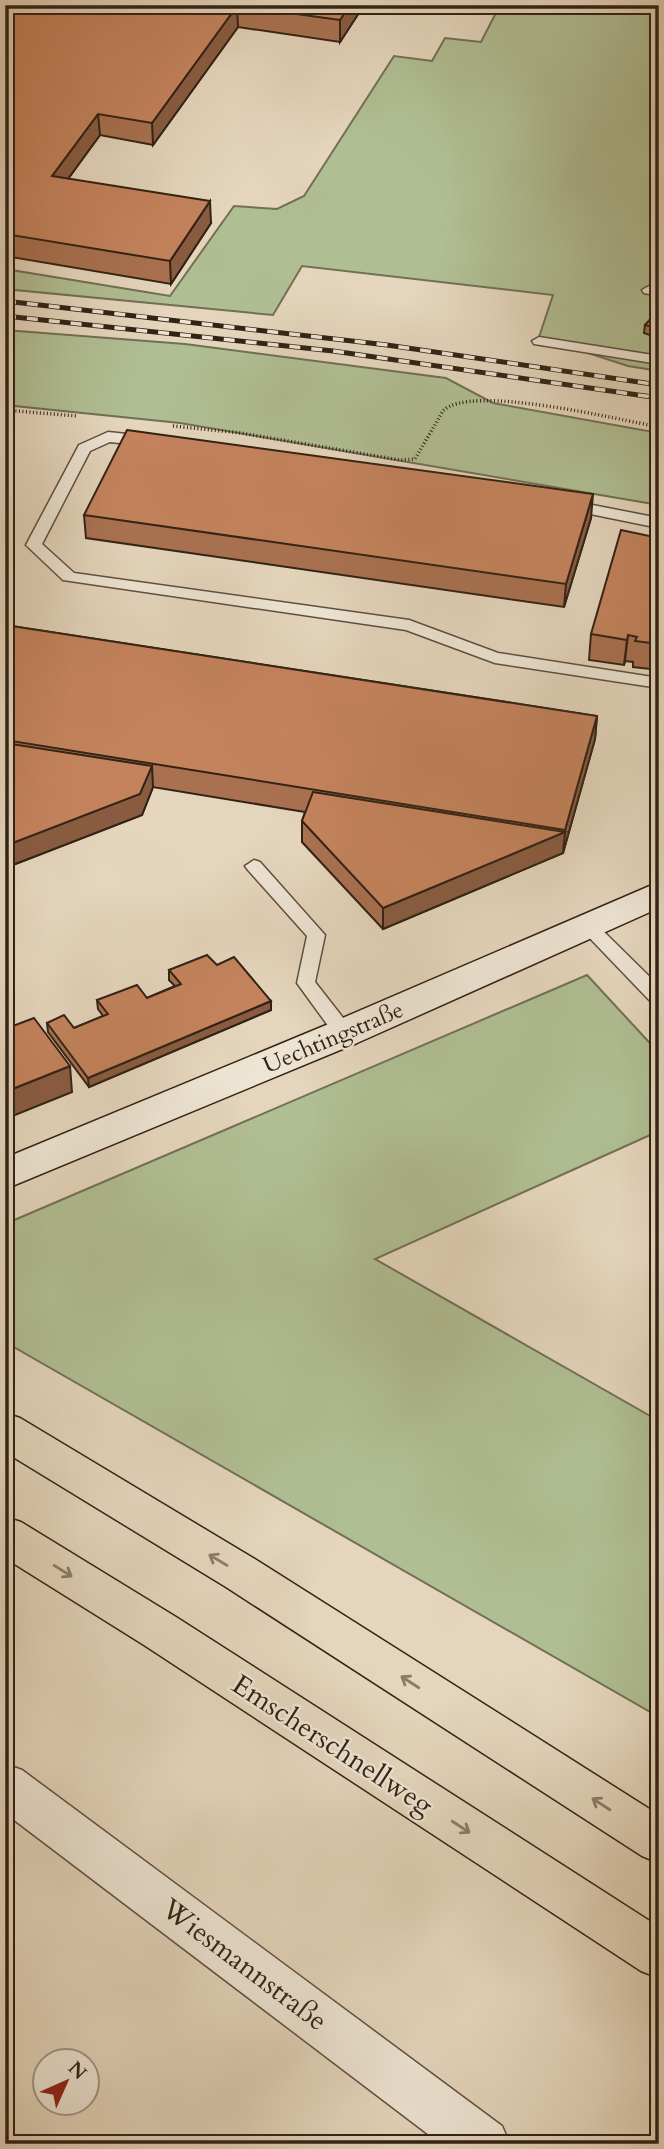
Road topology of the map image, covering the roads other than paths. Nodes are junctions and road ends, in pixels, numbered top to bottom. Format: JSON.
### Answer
{"nodes":[{"id":1,"x":539,"y":341,"type":"dead end"},
{"id":2,"x":659,"y":360,"type":"edge"},
{"id":3,"x":161,"y":443,"type":"edge"},
{"id":4,"x":556,"y":503,"type":"edge"},
{"id":5,"x":659,"y":523,"type":"edge"},
{"id":6,"x":659,"y":683,"type":"edge"},
{"id":7,"x":254,"y":866,"type":"dead end"},
{"id":8,"x":659,"y":894,"type":"edge"},
{"id":9,"x":587,"y":925,"type":"junction"},
{"id":10,"x":659,"y":998,"type":"edge"},
{"id":11,"x":344,"y":1033,"type":"junction"},
{"id":12,"x":5,"y":1174,"type":"edge"},
{"id":13,"x":5,"y":1430,"type":"edge"},
{"id":14,"x":5,"y":1535,"type":"edge"},
{"id":15,"x":5,"y":1785,"type":"edge"},
{"id":16,"x":659,"y":1841,"type":"edge"},
{"id":17,"x":659,"y":1955,"type":"edge"},
{"id":18,"x":484,"y":2144,"type":"edge"}],
"edges":[{"from":1,"to":2,"type":"lane"},
{"from":3,"to":6,"type":"lane"},
{"from":4,"to":5,"type":"lane"},
{"from":7,"to":11,"type":"lane"},
{"from":8,"to":9,"type":"street","name":"Uechtingstraße"},
{"from":9,"to":10,"type":"lane"},
{"from":9,"to":11,"type":"street","name":"Uechtingstraße"},
{"from":11,"to":12,"type":"street","name":"Uechtingstraße"},
{"from":16,"to":13,"type":"highway","one_way":true},
{"from":14,"to":17,"type":"highway","name":"Emscherschnellweg","one_way":true},
{"from":15,"to":18,"type":"street","name":"Wiesmannstraße"}]}
